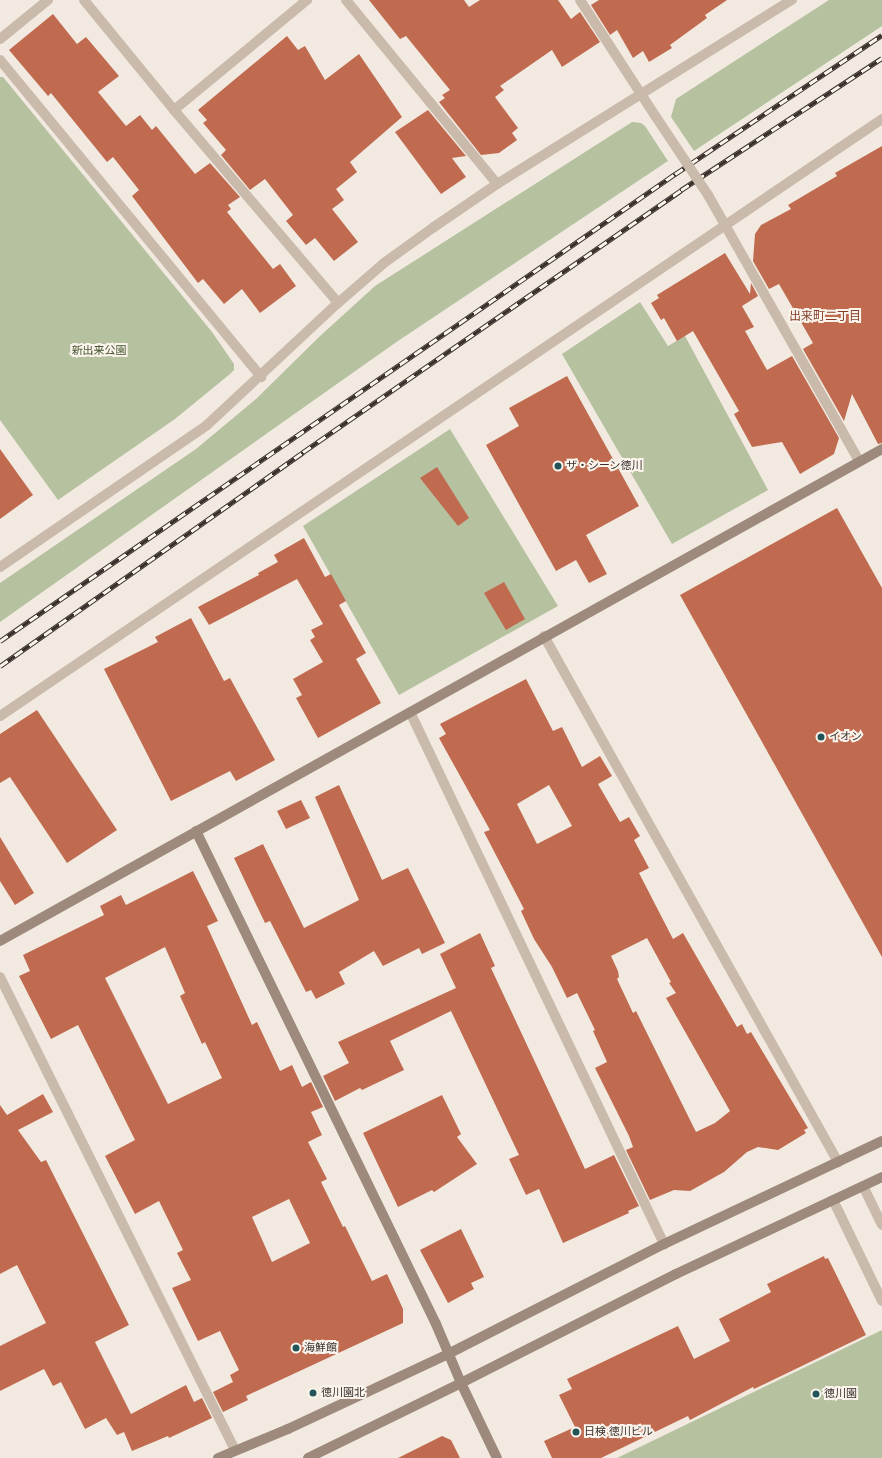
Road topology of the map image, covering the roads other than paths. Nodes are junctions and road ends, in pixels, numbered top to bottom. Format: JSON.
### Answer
{"nodes":[{"id":1,"x":48,"y":0,"type":"edge"},
{"id":2,"x":84,"y":0,"type":"edge"},
{"id":3,"x":307,"y":0,"type":"edge"},
{"id":4,"x":346,"y":0,"type":"edge"},
{"id":5,"x":580,"y":0,"type":"edge"},
{"id":6,"x":792,"y":0,"type":"edge"},
{"id":7,"x":0,"y":39,"type":"edge"},
{"id":8,"x":0,"y":60,"type":"edge"},
{"id":9,"x":641,"y":95,"type":"junction"},
{"id":10,"x":174,"y":110,"type":"junction"},
{"id":11,"x":882,"y":119,"type":"edge"},
{"id":12,"x":497,"y":184,"type":"junction"},
{"id":13,"x":725,"y":226,"type":"junction"},
{"id":14,"x":338,"y":303,"type":"junction"},
{"id":15,"x":261,"y":377,"type":"junction"},
{"id":16,"x":882,"y":448,"type":"edge"},
{"id":17,"x":860,"y":461,"type":"junction"},
{"id":18,"x":0,"y":567,"type":"edge"},
{"id":19,"x":544,"y":636,"type":"junction"},
{"id":20,"x":410,"y":712,"type":"junction"},
{"id":21,"x":0,"y":716,"type":"edge"},
{"id":22,"x":196,"y":831,"type":"junction"},
{"id":23,"x":0,"y":941,"type":"edge"},
{"id":24,"x":0,"y":976,"type":"edge"},
{"id":25,"x":882,"y":1141,"type":"edge"},
{"id":26,"x":838,"y":1162,"type":"junction"},
{"id":27,"x":882,"y":1177,"type":"edge"},
{"id":28,"x":864,"y":1186,"type":"junction"},
{"id":29,"x":833,"y":1200,"type":"junction"},
{"id":30,"x":882,"y":1224,"type":"edge"},
{"id":31,"x":664,"y":1244,"type":"junction"},
{"id":32,"x":882,"y":1301,"type":"edge"},
{"id":33,"x":448,"y":1354,"type":"junction"},
{"id":34,"x":461,"y":1383,"type":"junction"},
{"id":35,"x":235,"y":1450,"type":"junction"},
{"id":36,"x":218,"y":1458,"type":"edge"},
{"id":37,"x":308,"y":1458,"type":"edge"},
{"id":38,"x":497,"y":1458,"type":"edge"}],
"edges":[{"from":1,"to":7,"type":"street"},
{"from":2,"to":10,"type":"street"},
{"from":3,"to":10,"type":"street"},
{"from":4,"to":12,"type":"street"},
{"from":5,"to":9,"type":"street"},
{"from":6,"to":9,"type":"street"},
{"from":8,"to":15,"type":"street"},
{"from":9,"to":12,"type":"street"},
{"from":9,"to":13,"type":"street","bridge":true},
{"from":10,"to":14,"type":"street"},
{"from":11,"to":13,"type":"street"},
{"from":12,"to":14,"type":"street"},
{"from":13,"to":17,"type":"street"},
{"from":13,"to":21,"type":"street"},
{"from":14,"to":15,"type":"street"},
{"from":15,"to":18,"type":"street"},
{"from":16,"to":17,"type":"street"},
{"from":17,"to":19,"type":"street"},
{"from":19,"to":20,"type":"street"},
{"from":19,"to":26,"type":"street"},
{"from":20,"to":22,"type":"street"},
{"from":20,"to":31,"type":"street"},
{"from":22,"to":23,"type":"street"},
{"from":22,"to":33,"type":"street"},
{"from":24,"to":35,"type":"street"},
{"from":25,"to":26,"type":"street"},
{"from":26,"to":31,"type":"street"},
{"from":27,"to":28,"type":"street"},
{"from":28,"to":29,"type":"street"},
{"from":28,"to":30,"type":"street"},
{"from":29,"to":32,"type":"street"},
{"from":29,"to":34,"type":"street"},
{"from":31,"to":33,"type":"street"},
{"from":33,"to":34,"type":"street"},
{"from":33,"to":35,"type":"street"},
{"from":34,"to":37,"type":"street"},
{"from":34,"to":38,"type":"street"},
{"from":35,"to":36,"type":"street"}]}
